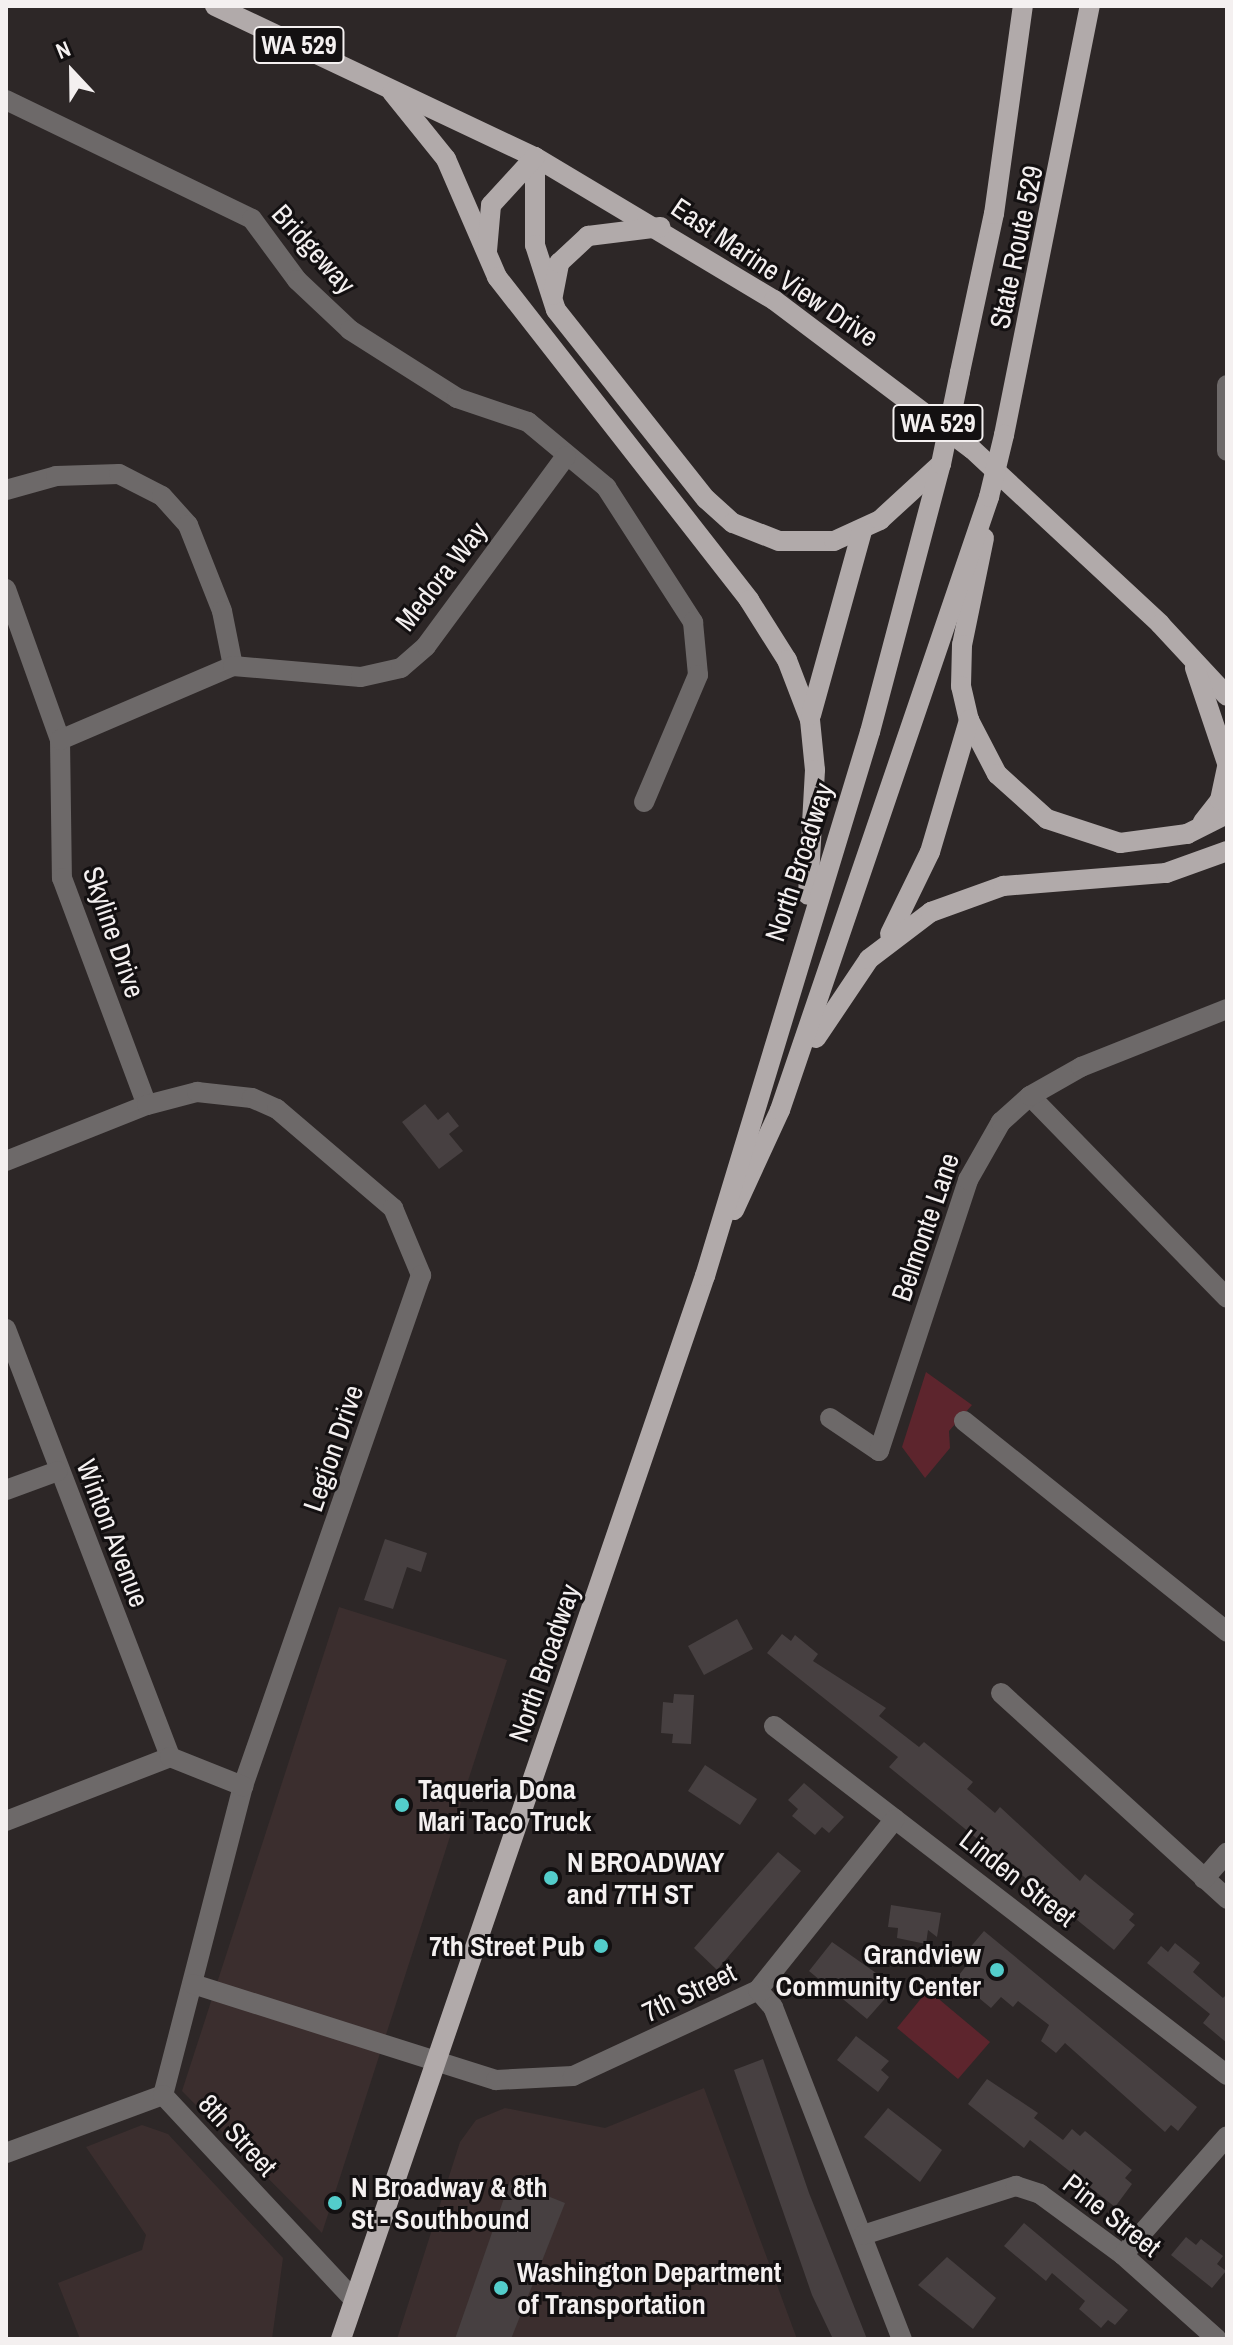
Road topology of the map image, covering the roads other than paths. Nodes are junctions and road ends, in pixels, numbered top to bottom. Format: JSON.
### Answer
{"nodes":[{"id":1,"x":215,"y":6,"type":"edge"},
{"id":2,"x":1023,"y":6,"type":"edge"},
{"id":3,"x":1090,"y":6,"type":"edge"},
{"id":4,"x":384,"y":83,"type":"junction"},
{"id":5,"x":6,"y":100,"type":"edge"},
{"id":6,"x":535,"y":157,"type":"junction"},
{"id":7,"x":660,"y":227,"type":"junction"},
{"id":8,"x":497,"y":277,"type":"junction"},
{"id":9,"x":556,"y":310,"type":"junction"},
{"id":10,"x":1227,"y":385,"type":"edge"},
{"id":11,"x":1227,"y":451,"type":"edge"},
{"id":12,"x":566,"y":456,"type":"junction"},
{"id":13,"x":941,"y":464,"type":"junction"},
{"id":14,"x":6,"y":490,"type":"edge"},
{"id":15,"x":989,"y":497,"type":"junction"},
{"id":16,"x":862,"y":531,"type":"junction"},
{"id":17,"x":6,"y":589,"type":"edge"},
{"id":18,"x":1188,"y":653,"type":"junction"},
{"id":19,"x":233,"y":666,"type":"junction"},
{"id":20,"x":1227,"y":696,"type":"edge"},
{"id":21,"x":810,"y":720,"type":"junction"},
{"id":22,"x":969,"y":720,"type":"junction"},
{"id":23,"x":60,"y":740,"type":"junction"},
{"id":24,"x":1227,"y":766,"type":"edge"},
{"id":25,"x":644,"y":802,"type":"dead end"},
{"id":26,"x":1227,"y":814,"type":"edge"},
{"id":27,"x":1187,"y":834,"type":"junction"},
{"id":28,"x":1227,"y":851,"type":"edge"},
{"id":29,"x":803,"y":938,"type":"junction"},
{"id":30,"x":884,"y":944,"type":"junction"},
{"id":31,"x":1227,"y":1009,"type":"edge"},
{"id":32,"x":1030,"y":1096,"type":"junction"},
{"id":33,"x":147,"y":1105,"type":"junction"},
{"id":34,"x":780,"y":1110,"type":"junction"},
{"id":35,"x":6,"y":1161,"type":"edge"},
{"id":36,"x":705,"y":1276,"type":"junction"},
{"id":37,"x":1227,"y":1298,"type":"edge"},
{"id":38,"x":6,"y":1329,"type":"edge"},
{"id":39,"x":830,"y":1418,"type":"dead end"},
{"id":40,"x":964,"y":1421,"type":"dead end"},
{"id":41,"x":58,"y":1471,"type":"junction"},
{"id":42,"x":6,"y":1490,"type":"edge"},
{"id":43,"x":1227,"y":1632,"type":"edge"},
{"id":44,"x":1001,"y":1693,"type":"dead end"},
{"id":45,"x":774,"y":1726,"type":"dead end"},
{"id":46,"x":170,"y":1757,"type":"junction"},
{"id":47,"x":243,"y":1786,"type":"junction"},
{"id":48,"x":895,"y":1819,"type":"junction"},
{"id":49,"x":6,"y":1821,"type":"edge"},
{"id":50,"x":1227,"y":1853,"type":"edge"},
{"id":51,"x":1204,"y":1879,"type":"junction"},
{"id":52,"x":1227,"y":1899,"type":"edge"},
{"id":53,"x":193,"y":1984,"type":"junction"},
{"id":54,"x":758,"y":1990,"type":"junction"},
{"id":55,"x":437,"y":2059,"type":"junction"},
{"id":56,"x":1227,"y":2075,"type":"edge"},
{"id":57,"x":163,"y":2095,"type":"junction"},
{"id":58,"x":1227,"y":2136,"type":"edge"},
{"id":59,"x":6,"y":2153,"type":"edge"},
{"id":60,"x":863,"y":2235,"type":"junction"},
{"id":61,"x":1123,"y":2255,"type":"junction"},
{"id":62,"x":354,"y":2300,"type":"junction"},
{"id":63,"x":341,"y":2339,"type":"edge"},
{"id":64,"x":902,"y":2339,"type":"edge"},
{"id":65,"x":1217,"y":2339,"type":"edge"}],
"edges":[{"from":1,"to":4,"type":"main road","name":"East Marine View Drive","number":"WA 529"},
{"from":2,"to":13,"type":"main road","name":"State Route 529","number":"WA 529","bridge":true},
{"from":3,"to":15,"type":"main road","name":"State Route 529","number":"WA 529","bridge":true},
{"from":4,"to":6,"type":"main road","name":"East Marine View Drive","number":"WA 529"},
{"from":4,"to":8,"type":"main road"},
{"from":5,"to":12,"type":"street","name":"Bridgeway"},
{"from":6,"to":7,"type":"main road","name":"East Marine View Drive","number":"WA 529"},
{"from":6,"to":8,"type":"main road"},
{"from":6,"to":9,"type":"main road","number":"WA 529"},
{"from":7,"to":9,"type":"main road"},
{"from":7,"to":18,"type":"main road","name":"East Marine View Drive","number":"WA 529"},
{"from":8,"to":21,"type":"main road"},
{"from":9,"to":16,"type":"main road","number":"WA 529"},
{"from":10,"to":11,"type":"street"},
{"from":12,"to":19,"type":"street","name":"Medora Way"},
{"from":12,"to":25,"type":"street","name":"Bridgeway"},
{"from":13,"to":16,"type":"main road","number":"WA 529"},
{"from":13,"to":29,"type":"main road","name":"North Broadway"},
{"from":14,"to":19,"type":"street"},
{"from":15,"to":22,"type":"main road","number":"WA 529"},
{"from":15,"to":34,"type":"main road","name":"North Broadway"},
{"from":16,"to":21,"type":"main road"},
{"from":17,"to":23,"type":"street","name":"Skyline Drive"},
{"from":18,"to":20,"type":"main road","name":"East Marine View Drive","number":"WA 529"},
{"from":18,"to":24,"type":"main road","number":"WA 529"},
{"from":19,"to":23,"type":"street","name":"Medora Way"},
{"from":21,"to":29,"type":"main road"},
{"from":22,"to":27,"type":"main road","number":"WA 529"},
{"from":22,"to":30,"type":"main road"},
{"from":23,"to":33,"type":"street","name":"Skyline Drive"},
{"from":24,"to":27,"type":"main road","number":"WA 529"},
{"from":26,"to":27,"type":"main road"},
{"from":28,"to":30,"type":"main road"},
{"from":29,"to":36,"type":"main road","name":"North Broadway"},
{"from":30,"to":34,"type":"main road"},
{"from":31,"to":32,"type":"street","name":"Belmonte Lane"},
{"from":32,"to":37,"type":"street"},
{"from":32,"to":39,"type":"street","name":"Belmonte Lane"},
{"from":33,"to":35,"type":"street","name":"Legion Drive"},
{"from":33,"to":47,"type":"street","name":"Legion Drive"},
{"from":34,"to":36,"type":"main road","name":"North Broadway"},
{"from":36,"to":55,"type":"main road","name":"North Broadway"},
{"from":38,"to":41,"type":"street","name":"Winton Avenue"},
{"from":40,"to":43,"type":"street"},
{"from":41,"to":42,"type":"street"},
{"from":41,"to":46,"type":"street","name":"Winton Avenue"},
{"from":44,"to":51,"type":"street"},
{"from":45,"to":48,"type":"street","name":"Linden Street"},
{"from":46,"to":47,"type":"street"},
{"from":46,"to":49,"type":"street"},
{"from":47,"to":53,"type":"street","name":"Legion Drive"},
{"from":48,"to":54,"type":"street","name":"7th Street"},
{"from":48,"to":56,"type":"street","name":"Linden Street"},
{"from":50,"to":51,"type":"street"},
{"from":51,"to":52,"type":"street"},
{"from":53,"to":55,"type":"street"},
{"from":53,"to":57,"type":"street","name":"Legion Drive"},
{"from":54,"to":55,"type":"street","name":"7th Street"},
{"from":54,"to":60,"type":"street"},
{"from":55,"to":62,"type":"main road","name":"North Broadway"},
{"from":57,"to":59,"type":"street","name":"8th Street"},
{"from":57,"to":62,"type":"street","name":"8th Street"},
{"from":58,"to":61,"type":"street"},
{"from":60,"to":61,"type":"street","name":"Pine Street"},
{"from":60,"to":64,"type":"street"},
{"from":61,"to":65,"type":"street","name":"Pine Street"},
{"from":62,"to":63,"type":"main road","name":"North Broadway"}]}
